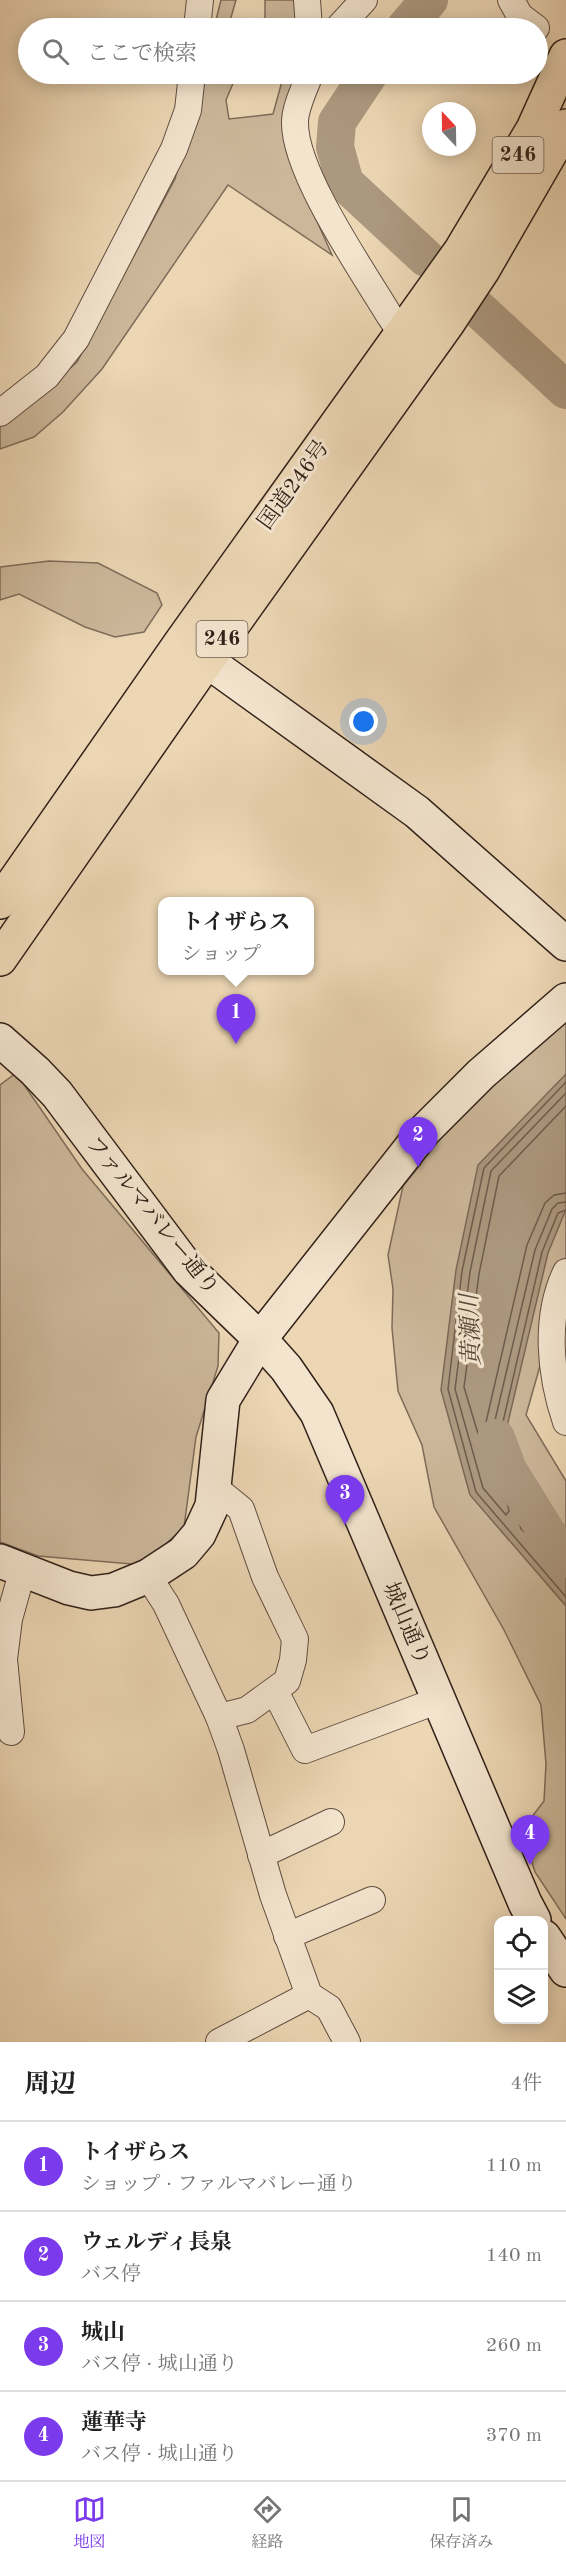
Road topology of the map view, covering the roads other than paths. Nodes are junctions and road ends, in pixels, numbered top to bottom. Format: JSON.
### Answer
{"nodes":[{"id":1,"x":200,"y":0,"type":"edge"},
{"id":2,"x":307,"y":0,"type":"edge"},
{"id":3,"x":364,"y":0,"type":"edge"},
{"id":4,"x":511,"y":0,"type":"edge"},
{"id":5,"x":198,"y":18,"type":"edge"},
{"id":6,"x":308,"y":18,"type":"edge"},
{"id":7,"x":347,"y":18,"type":"edge"},
{"id":8,"x":522,"y":18,"type":"edge"},
{"id":9,"x":191,"y":84,"type":"edge"},
{"id":10,"x":307,"y":84,"type":"edge"},
{"id":11,"x":541,"y":84,"type":"edge"},
{"id":12,"x":566,"y":126,"type":"edge"},
{"id":13,"x":472,"y":260,"type":"junction"},
{"id":14,"x":436,"y":314,"type":"junction"},
{"id":15,"x":402,"y":334,"type":"junction"},
{"id":16,"x":0,"y":413,"type":"edge"},
{"id":17,"x":181,"y":642,"type":"junction"},
{"id":18,"x":207,"y":661,"type":"junction"},
{"id":19,"x":0,"y":902,"type":"edge"},
{"id":20,"x":566,"y":944,"type":"edge"},
{"id":21,"x":0,"y":959,"type":"edge"},
{"id":22,"x":566,"y":1000,"type":"edge"},
{"id":23,"x":0,"y":1040,"type":"edge"},
{"id":24,"x":566,"y":1272,"type":"edge"},
{"id":25,"x":260,"y":1339,"type":"junction"},
{"id":26,"x":566,"y":1422,"type":"edge"},
{"id":27,"x":214,"y":1487,"type":"junction"},
{"id":28,"x":11,"y":1565,"type":"edge"},
{"id":29,"x":148,"y":1576,"type":"junction"},
{"id":30,"x":275,"y":1691,"type":"junction"},
{"id":31,"x":439,"y":1700,"type":"junction"},
{"id":32,"x":219,"y":1718,"type":"junction"},
{"id":33,"x":11,"y":1732,"type":"dead end"},
{"id":34,"x":331,"y":1822,"type":"dead end"},
{"id":35,"x":261,"y":1855,"type":"junction"},
{"id":36,"x":372,"y":1900,"type":"dead end"},
{"id":37,"x":532,"y":1916,"type":"edge"},
{"id":38,"x":287,"y":1936,"type":"junction"},
{"id":39,"x":548,"y":1944,"type":"edge"},
{"id":40,"x":566,"y":1970,"type":"edge"},
{"id":41,"x":309,"y":1995,"type":"junction"},
{"id":42,"x":219,"y":2042,"type":"edge"},
{"id":43,"x":346,"y":2042,"type":"edge"}],
"edges":[{"from":1,"to":5,"type":"street"},
{"from":2,"to":6,"type":"street"},
{"from":3,"to":7,"type":"street"},
{"from":4,"to":8,"type":"street"},
{"from":9,"to":16,"type":"street"},
{"from":10,"to":15,"type":"street"},
{"from":11,"to":13,"type":"highway","name":"国道246号","number":"246"},
{"from":12,"to":13,"type":"highway","name":"国道246号","number":"246"},
{"from":13,"to":14,"type":"highway","name":"国道246号","number":"246"},
{"from":14,"to":15,"type":"highway","name":"国道246号","number":"246"},
{"from":14,"to":18,"type":"highway","name":"国道246号","number":"246"},
{"from":15,"to":17,"type":"highway","name":"国道246号","number":"246"},
{"from":17,"to":18,"type":"street"},
{"from":17,"to":19,"type":"highway","name":"国道246号","number":"246"},
{"from":18,"to":20,"type":"street"},
{"from":18,"to":21,"type":"highway","name":"国道246号","number":"246"},
{"from":22,"to":25,"type":"street"},
{"from":23,"to":25,"type":"street","name":"ファルマバレー通り"},
{"from":24,"to":26,"type":"street"},
{"from":25,"to":27,"type":"street"},
{"from":25,"to":31,"type":"street","name":"城山通り"},
{"from":27,"to":29,"type":"street"},
{"from":27,"to":30,"type":"street"},
{"from":28,"to":29,"type":"street"},
{"from":28,"to":33,"type":"street"},
{"from":29,"to":32,"type":"street"},
{"from":30,"to":31,"type":"street"},
{"from":30,"to":32,"type":"street"},
{"from":31,"to":37,"type":"street","name":"城山通り"},
{"from":32,"to":35,"type":"street"},
{"from":34,"to":35,"type":"street"},
{"from":35,"to":38,"type":"street"},
{"from":36,"to":38,"type":"street"},
{"from":38,"to":41,"type":"street"},
{"from":39,"to":40,"type":"street"},
{"from":41,"to":42,"type":"street"},
{"from":41,"to":43,"type":"street"}]}
